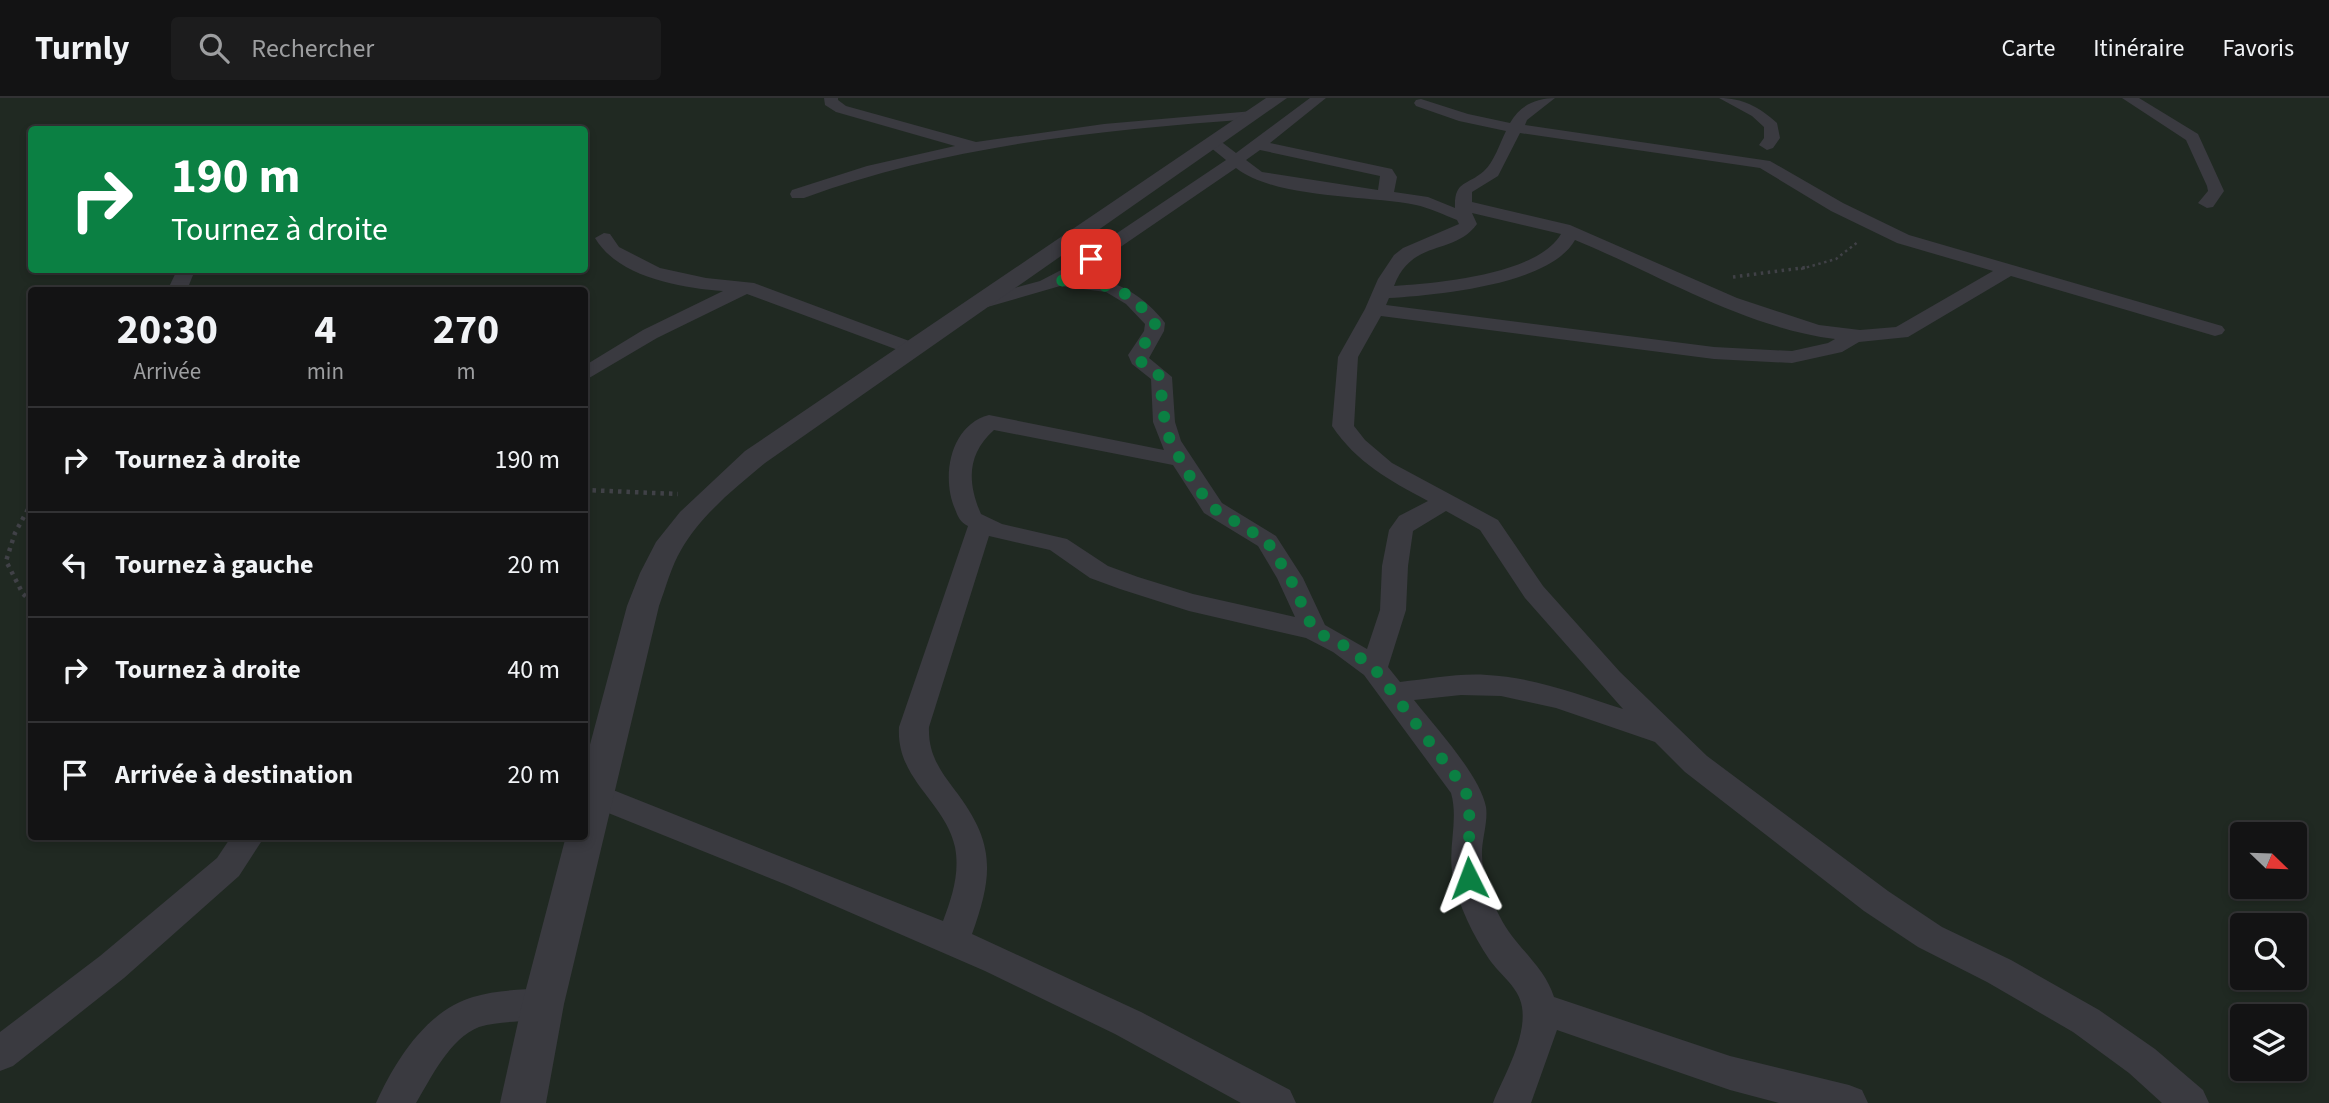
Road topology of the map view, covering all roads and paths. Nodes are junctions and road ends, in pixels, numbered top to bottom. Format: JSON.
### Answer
{"nodes":[{"id":1,"x":831,"y":98,"type":"edge"},
{"id":2,"x":1278,"y":98,"type":"edge"},
{"id":3,"x":1319,"y":98,"type":"edge"},
{"id":4,"x":1402,"y":98,"type":"edge"},
{"id":5,"x":1548,"y":98,"type":"edge"},
{"id":6,"x":1726,"y":98,"type":"edge"},
{"id":7,"x":2129,"y":98,"type":"edge"},
{"id":8,"x":1253,"y":116,"type":"junction"},
{"id":9,"x":1518,"y":123,"type":"junction"},
{"id":10,"x":1213,"y":143,"type":"junction"},
{"id":11,"x":1257,"y":145,"type":"junction"},
{"id":12,"x":1767,"y":145,"type":"dead end"},
{"id":13,"x":975,"y":146,"type":"junction"},
{"id":14,"x":1238,"y":160,"type":"junction"},
{"id":15,"x":798,"y":194,"type":"dead end"},
{"id":16,"x":1385,"y":194,"type":"junction"},
{"id":17,"x":2207,"y":203,"type":"dead end"},
{"id":18,"x":1464,"y":211,"type":"junction"},
{"id":19,"x":1865,"y":222,"type":"junction"},
{"id":20,"x":1571,"y":232,"type":"junction"},
{"id":21,"x":604,"y":238,"type":"dead end"},
{"id":22,"x":2007,"y":271,"type":"junction"},
{"id":23,"x":1058,"y":280,"type":"junction"},
{"id":24,"x":1695,"y":286,"type":"junction"},
{"id":25,"x":747,"y":287,"type":"junction"},
{"id":26,"x":1378,"y":301,"type":"junction"},
{"id":27,"x":977,"y":304,"type":"junction"},
{"id":28,"x":2215,"y":330,"type":"dead end"},
{"id":29,"x":1854,"y":336,"type":"junction"},
{"id":30,"x":913,"y":349,"type":"junction"},
{"id":31,"x":588,"y":373,"type":"edge"},
{"id":32,"x":1181,"y":460,"type":"junction"},
{"id":33,"x":588,"y":490,"type":"edge"},
{"id":34,"x":709,"y":495,"type":"junction"},
{"id":35,"x":1447,"y":501,"type":"junction"},
{"id":36,"x":28,"y":509,"type":"edge"},
{"id":37,"x":981,"y":523,"type":"junction"},
{"id":38,"x":28,"y":598,"type":"edge"},
{"id":39,"x":1314,"y":631,"type":"junction"},
{"id":40,"x":1374,"y":668,"type":"junction"},
{"id":41,"x":1394,"y":693,"type":"junction"},
{"id":42,"x":1665,"y":734,"type":"junction"},
{"id":43,"x":597,"y":796,"type":"junction"},
{"id":44,"x":588,"y":831,"type":"edge"},
{"id":45,"x":244,"y":840,"type":"edge"},
{"id":46,"x":586,"y":840,"type":"edge"},
{"id":47,"x":953,"y":940,"type":"junction"},
{"id":48,"x":543,"y":1004,"type":"junction"},
{"id":49,"x":1540,"y":1008,"type":"junction"},
{"id":50,"x":0,"y":1054,"type":"edge"},
{"id":51,"x":395,"y":1103,"type":"edge"},
{"id":52,"x":523,"y":1103,"type":"edge"},
{"id":53,"x":1277,"y":1103,"type":"edge"},
{"id":54,"x":1513,"y":1103,"type":"edge"},
{"id":55,"x":1849,"y":1103,"type":"edge"},
{"id":56,"x":2190,"y":1103,"type":"edge"}],
"edges":[{"from":1,"to":13,"type":"street"},
{"from":2,"to":8,"type":"street"},
{"from":3,"to":11,"type":"street"},
{"from":4,"to":9,"type":"street"},
{"from":5,"to":9,"type":"street"},
{"from":6,"to":12,"type":"street"},
{"from":7,"to":17,"type":"street"},
{"from":8,"to":10,"type":"street"},
{"from":8,"to":13,"type":"street"},
{"from":9,"to":18,"type":"street"},
{"from":9,"to":19,"type":"street"},
{"from":10,"to":14,"type":"street"},
{"from":10,"to":27,"type":"street"},
{"from":11,"to":14,"type":"street"},
{"from":11,"to":16,"type":"street"},
{"from":13,"to":15,"type":"street"},
{"from":14,"to":16,"type":"street"},
{"from":14,"to":23,"type":"street"},
{"from":16,"to":18,"type":"street"},
{"from":18,"to":20,"type":"street"},
{"from":18,"to":26,"type":"street"},
{"from":19,"to":22,"type":"street"},
{"from":19,"to":24,"type":"path"},
{"from":20,"to":24,"type":"street"},
{"from":20,"to":26,"type":"street"},
{"from":21,"to":25,"type":"street"},
{"from":22,"to":28,"type":"street"},
{"from":22,"to":29,"type":"street"},
{"from":23,"to":27,"type":"street"},
{"from":23,"to":32,"type":"street"},
{"from":24,"to":29,"type":"street"},
{"from":25,"to":30,"type":"street"},
{"from":25,"to":31,"type":"street"},
{"from":26,"to":29,"type":"street"},
{"from":26,"to":35,"type":"street"},
{"from":27,"to":30,"type":"street"},
{"from":30,"to":34,"type":"street"},
{"from":32,"to":37,"type":"street"},
{"from":32,"to":39,"type":"street"},
{"from":33,"to":34,"type":"path"},
{"from":34,"to":43,"type":"street"},
{"from":35,"to":40,"type":"street"},
{"from":35,"to":42,"type":"street"},
{"from":36,"to":38,"type":"path"},
{"from":37,"to":39,"type":"street"},
{"from":37,"to":47,"type":"street"},
{"from":39,"to":40,"type":"street"},
{"from":40,"to":41,"type":"street"},
{"from":41,"to":42,"type":"street"},
{"from":41,"to":49,"type":"street"},
{"from":42,"to":56,"type":"street"},
{"from":43,"to":44,"type":"street"},
{"from":43,"to":47,"type":"street"},
{"from":45,"to":50,"type":"street"},
{"from":46,"to":48,"type":"street"},
{"from":47,"to":53,"type":"street"},
{"from":48,"to":51,"type":"street"},
{"from":48,"to":52,"type":"street"},
{"from":49,"to":54,"type":"street"},
{"from":49,"to":55,"type":"street"}]}
